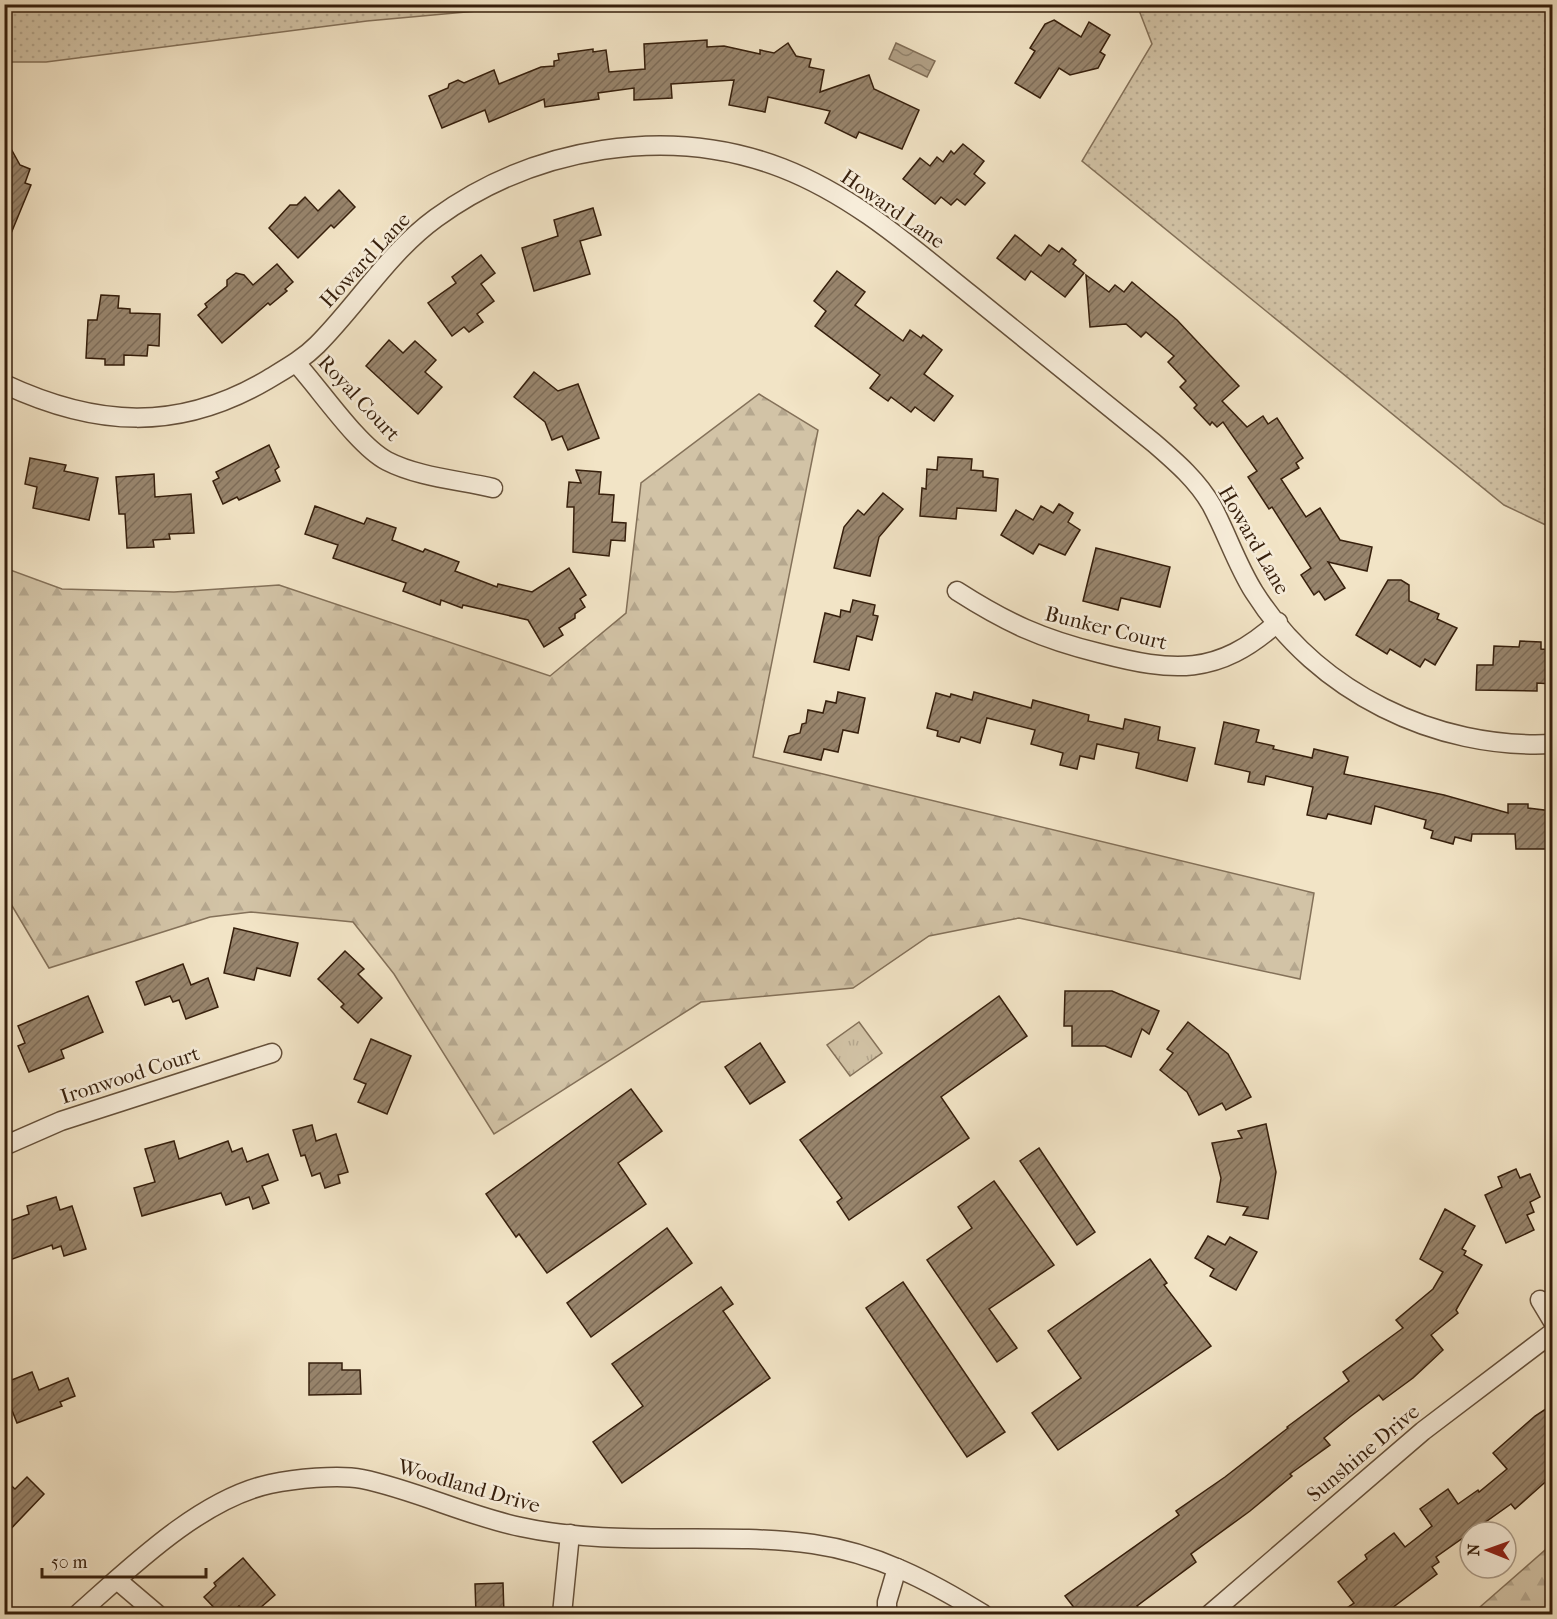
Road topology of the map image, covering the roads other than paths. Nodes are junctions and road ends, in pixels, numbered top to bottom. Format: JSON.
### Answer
{"nodes":[{"id":1,"x":296,"y":363,"type":"junction"},
{"id":2,"x":4,"y":384,"type":"edge"},
{"id":3,"x":493,"y":488,"type":"dead end"},
{"id":4,"x":957,"y":591,"type":"dead end"},
{"id":5,"x":1278,"y":622,"type":"junction"},
{"id":6,"x":1552,"y":744,"type":"edge"},
{"id":7,"x":272,"y":1053,"type":"dead end"},
{"id":8,"x":4,"y":1146,"type":"edge"},
{"id":9,"x":1540,"y":1300,"type":"dead end"},
{"id":10,"x":1552,"y":1320,"type":"edge"},
{"id":11,"x":1552,"y":1333,"type":"edge"},
{"id":12,"x":570,"y":1534,"type":"junction"},
{"id":13,"x":897,"y":1568,"type":"junction"},
{"id":14,"x":117,"y":1580,"type":"junction"},
{"id":15,"x":78,"y":1614,"type":"edge"},
{"id":16,"x":157,"y":1614,"type":"edge"},
{"id":17,"x":562,"y":1614,"type":"edge"},
{"id":18,"x":887,"y":1614,"type":"edge"},
{"id":19,"x":983,"y":1614,"type":"edge"},
{"id":20,"x":1210,"y":1614,"type":"edge"}],
"edges":[{"from":1,"to":2,"type":"street","name":"Howard Lane"},
{"from":1,"to":3,"type":"street","name":"Royal Court"},
{"from":1,"to":5,"type":"street","name":"Howard Lane"},
{"from":4,"to":5,"type":"street","name":"Bunker Court"},
{"from":5,"to":6,"type":"street","name":"Howard Lane"},
{"from":7,"to":8,"type":"street","name":"Ironwood Court"},
{"from":9,"to":10,"type":"street"},
{"from":11,"to":20,"type":"street","name":"Sunshine Drive"},
{"from":12,"to":13,"type":"street","name":"Woodland Drive"},
{"from":12,"to":14,"type":"street","name":"Woodland Drive"},
{"from":12,"to":17,"type":"street"},
{"from":13,"to":18,"type":"street"},
{"from":13,"to":19,"type":"street","name":"Woodland Drive"},
{"from":14,"to":15,"type":"street","name":"Woodland Drive"},
{"from":14,"to":16,"type":"street"}]}
